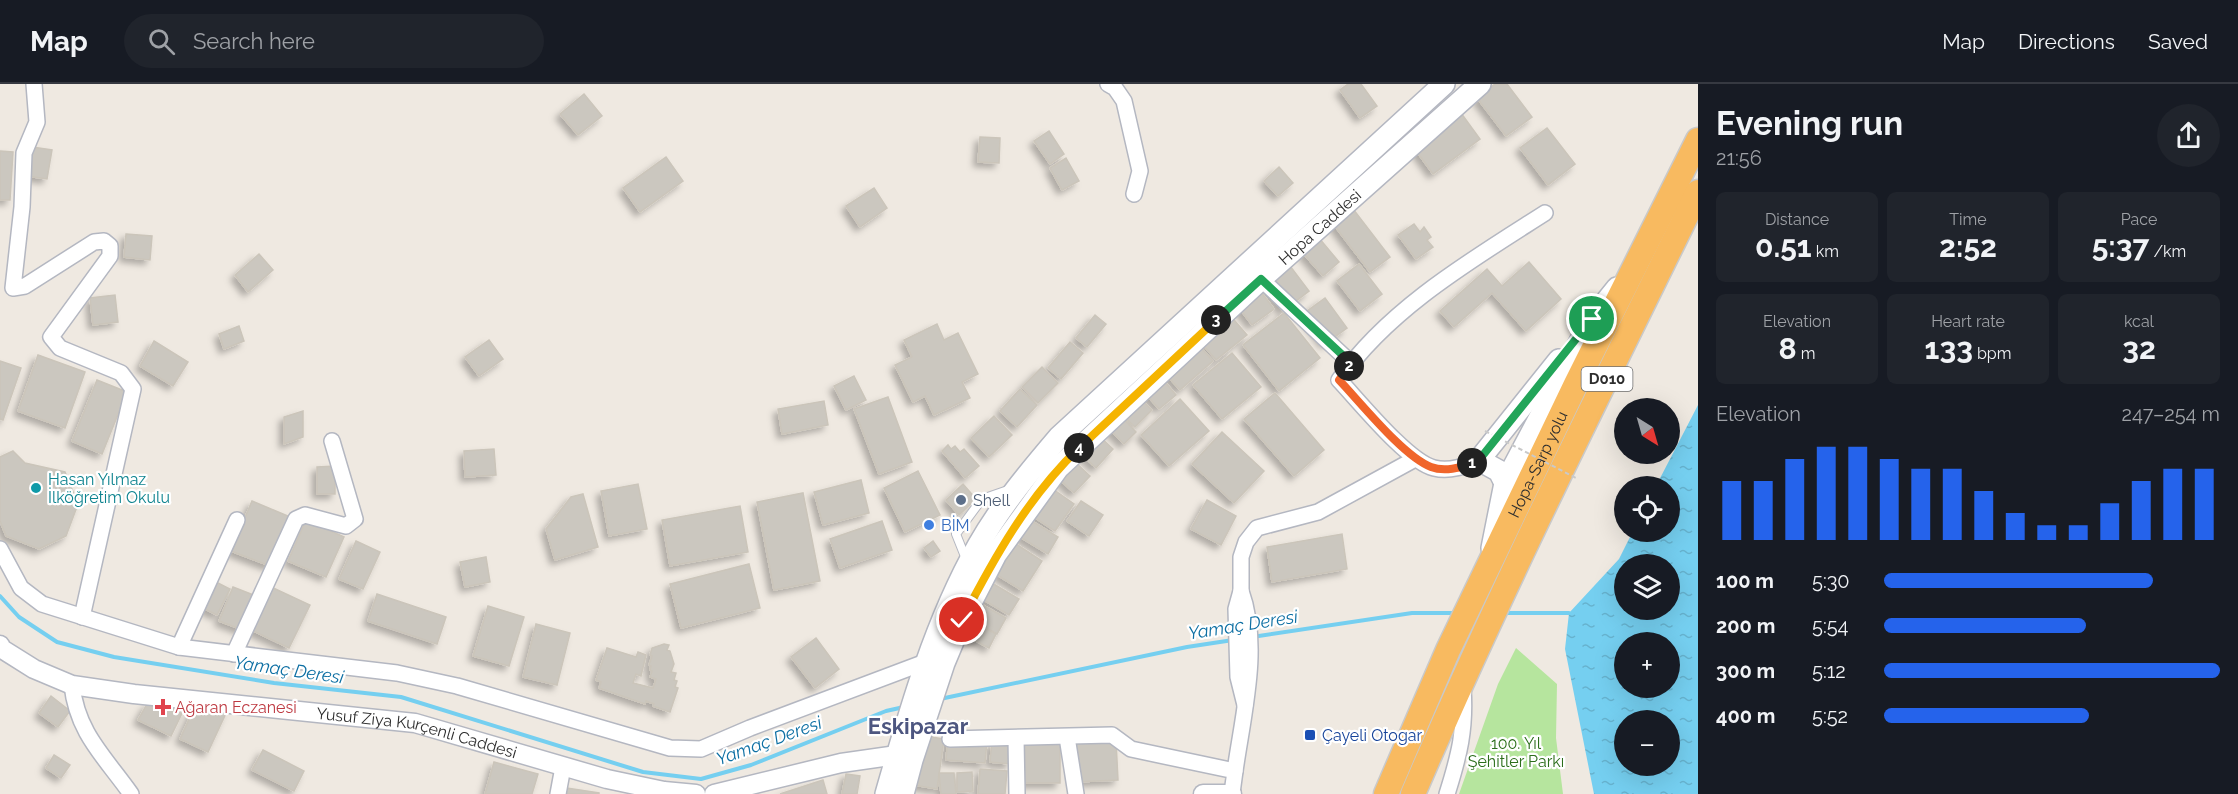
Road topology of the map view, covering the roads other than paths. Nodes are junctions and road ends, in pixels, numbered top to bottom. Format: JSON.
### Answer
{"nodes":[{"id":1,"x":34,"y":84,"type":"edge"},
{"id":2,"x":1108,"y":84,"type":"edge"},
{"id":3,"x":1444,"y":84,"type":"edge"},
{"id":4,"x":1480,"y":84,"type":"edge"},
{"id":5,"x":1698,"y":140,"type":"edge"},
{"id":6,"x":1698,"y":192,"type":"edge"},
{"id":7,"x":1134,"y":194,"type":"dead end"},
{"id":8,"x":1545,"y":213,"type":"dead end"},
{"id":9,"x":1636,"y":264,"type":"junction"},
{"id":10,"x":1261,"y":279,"type":"junction"},
{"id":11,"x":1592,"y":319,"type":"junction"},
{"id":12,"x":1351,"y":363,"type":"junction"},
{"id":13,"x":332,"y":441,"type":"dead end"},
{"id":14,"x":1415,"y":459,"type":"junction"},
{"id":15,"x":1479,"y":460,"type":"junction"},
{"id":16,"x":1505,"y":483,"type":"junction"},
{"id":17,"x":237,"y":520,"type":"dead end"},
{"id":18,"x":0,"y":549,"type":"edge"},
{"id":19,"x":1488,"y":567,"type":"junction"},
{"id":20,"x":82,"y":617,"type":"junction"},
{"id":21,"x":1,"y":648,"type":"edge"},
{"id":22,"x":179,"y":648,"type":"junction"},
{"id":23,"x":234,"y":654,"type":"junction"},
{"id":24,"x":936,"y":662,"type":"junction"},
{"id":25,"x":1462,"y":679,"type":"junction"},
{"id":26,"x":72,"y":685,"type":"junction"},
{"id":27,"x":1067,"y":737,"type":"junction"},
{"id":28,"x":1016,"y":738,"type":"junction"},
{"id":29,"x":950,"y":739,"type":"dead end"},
{"id":30,"x":904,"y":758,"type":"junction"},
{"id":31,"x":564,"y":767,"type":"junction"},
{"id":32,"x":1236,"y":771,"type":"junction"},
{"id":33,"x":131,"y":794,"type":"edge"},
{"id":34,"x":558,"y":794,"type":"edge"},
{"id":35,"x":696,"y":794,"type":"edge"},
{"id":36,"x":714,"y":794,"type":"edge"},
{"id":37,"x":886,"y":794,"type":"edge"},
{"id":38,"x":903,"y":794,"type":"edge"},
{"id":39,"x":1017,"y":794,"type":"edge"},
{"id":40,"x":1076,"y":794,"type":"edge"},
{"id":41,"x":1203,"y":794,"type":"edge"},
{"id":42,"x":1232,"y":794,"type":"edge"},
{"id":43,"x":1386,"y":794,"type":"edge"},
{"id":44,"x":1413,"y":794,"type":"edge"},
{"id":45,"x":1447,"y":794,"type":"edge"}],
"edges":[{"from":1,"to":20,"type":"street"},
{"from":2,"to":7,"type":"street"},
{"from":3,"to":24,"type":"main road","name":"Hopa Caddesi"},
{"from":4,"to":10,"type":"main road","name":"Hopa Caddesi"},
{"from":5,"to":9,"type":"highway","name":"Hopa-Sarp yolu"},
{"from":6,"to":25,"type":"highway","number":"D010"},
{"from":8,"to":12,"type":"street"},
{"from":9,"to":11,"type":"main road"},
{"from":9,"to":19,"type":"highway","name":"Hopa-Sarp yolu"},
{"from":10,"to":12,"type":"street"},
{"from":10,"to":24,"type":"main road","name":"Hopa Caddesi"},
{"from":11,"to":15,"type":"main road"},
{"from":11,"to":16,"type":"main road"},
{"from":12,"to":14,"type":"street"},
{"from":13,"to":23,"type":"street"},
{"from":14,"to":15,"type":"street"},
{"from":14,"to":32,"type":"street"},
{"from":15,"to":16,"type":"main road"},
{"from":16,"to":19,"type":"main road"},
{"from":17,"to":22,"type":"street"},
{"from":18,"to":20,"type":"street"},
{"from":19,"to":43,"type":"highway","name":"Hopa-Sarp yolu"},
{"from":20,"to":22,"type":"street"},
{"from":21,"to":26,"type":"street","name":"Yusuf Ziya Kurçenli Caddesi"},
{"from":22,"to":23,"type":"street"},
{"from":23,"to":24,"type":"street"},
{"from":24,"to":30,"type":"main road","name":"Hopa Caddesi"},
{"from":25,"to":44,"type":"highway","number":"D010"},
{"from":25,"to":45,"type":"street"},
{"from":26,"to":31,"type":"street","name":"Yusuf Ziya Kurçenli Caddesi"},
{"from":26,"to":33,"type":"street"},
{"from":27,"to":28,"type":"street"},
{"from":27,"to":32,"type":"street"},
{"from":27,"to":40,"type":"street"},
{"from":28,"to":29,"type":"street"},
{"from":28,"to":39,"type":"street"},
{"from":30,"to":36,"type":"street"},
{"from":30,"to":37,"type":"main road","name":"Hopa Caddesi"},
{"from":30,"to":38,"type":"main road","name":"Hopa Caddesi"},
{"from":31,"to":34,"type":"street"},
{"from":31,"to":35,"type":"street","name":"Yusuf Ziya Kurçenli Caddesi"},
{"from":32,"to":42,"type":"street"},
{"from":41,"to":42,"type":"street"}]}
